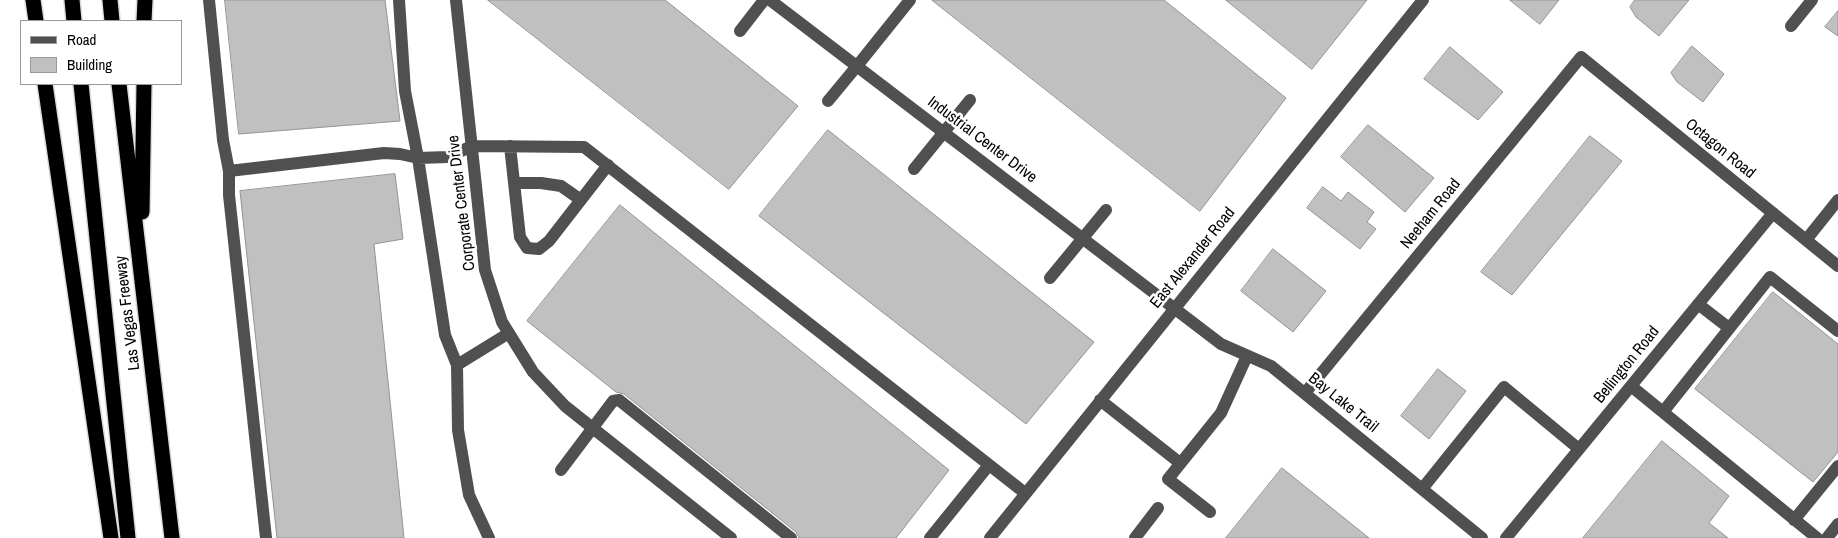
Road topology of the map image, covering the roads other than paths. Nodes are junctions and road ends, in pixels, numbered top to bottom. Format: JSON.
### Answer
{"nodes":[{"id":1,"x":32,"y":0,"type":"edge"},
{"id":2,"x":72,"y":0,"type":"edge"},
{"id":3,"x":110,"y":0,"type":"edge"},
{"id":4,"x":145,"y":0,"type":"edge"},
{"id":5,"x":209,"y":0,"type":"edge"},
{"id":6,"x":399,"y":0,"type":"edge"},
{"id":7,"x":456,"y":0,"type":"edge"},
{"id":8,"x":764,"y":0,"type":"edge"},
{"id":9,"x":910,"y":0,"type":"edge"},
{"id":10,"x":1423,"y":0,"type":"edge"},
{"id":11,"x":1812,"y":0,"type":"edge"},
{"id":12,"x":777,"y":2,"type":"edge"},
{"id":13,"x":36,"y":20,"type":"edge"},
{"id":14,"x":74,"y":20,"type":"edge"},
{"id":15,"x":112,"y":20,"type":"edge"},
{"id":16,"x":144,"y":20,"type":"edge"},
{"id":17,"x":1791,"y":26,"type":"dead end"},
{"id":18,"x":740,"y":31,"type":"dead end"},
{"id":19,"x":1581,"y":57,"type":"joint"},
{"id":20,"x":857,"y":66,"type":"junction"},
{"id":21,"x":45,"y":85,"type":"edge"},
{"id":22,"x":81,"y":85,"type":"edge"},
{"id":23,"x":119,"y":85,"type":"edge"},
{"id":24,"x":144,"y":85,"type":"edge"},
{"id":25,"x":970,"y":100,"type":"dead end"},
{"id":26,"x":828,"y":101,"type":"dead end"},
{"id":27,"x":944,"y":132,"type":"junction"},
{"id":28,"x":472,"y":146,"type":"junction"},
{"id":29,"x":510,"y":146,"type":"junction"},
{"id":30,"x":418,"y":158,"type":"junction"},
{"id":31,"x":608,"y":166,"type":"junction"},
{"id":32,"x":914,"y":169,"type":"dead end"},
{"id":33,"x":229,"y":171,"type":"junction"},
{"id":34,"x":514,"y":183,"type":"junction"},
{"id":35,"x":581,"y":200,"type":"junction"},
{"id":36,"x":1838,"y":200,"type":"edge"},
{"id":37,"x":1106,"y":210,"type":"dead end"},
{"id":38,"x":1773,"y":213,"type":"junction"},
{"id":39,"x":1083,"y":238,"type":"junction"},
{"id":40,"x":1806,"y":240,"type":"junction"},
{"id":41,"x":1838,"y":266,"type":"edge"},
{"id":42,"x":141,"y":276,"type":"junction"},
{"id":43,"x":1050,"y":278,"type":"dead end"},
{"id":44,"x":1698,"y":304,"type":"junction"},
{"id":45,"x":1173,"y":308,"type":"junction"},
{"id":46,"x":1730,"y":328,"type":"junction"},
{"id":47,"x":1838,"y":331,"type":"edge"},
{"id":48,"x":509,"y":333,"type":"junction"},
{"id":49,"x":1247,"y":356,"type":"junction"},
{"id":50,"x":457,"y":366,"type":"junction"},
{"id":51,"x":1631,"y":386,"type":"junction"},
{"id":52,"x":1305,"y":393,"type":"junction"},
{"id":53,"x":1100,"y":400,"type":"junction"},
{"id":54,"x":1663,"y":412,"type":"junction"},
{"id":55,"x":594,"y":428,"type":"junction"},
{"id":56,"x":1579,"y":449,"type":"junction"},
{"id":57,"x":1180,"y":463,"type":"junction"},
{"id":58,"x":989,"y":465,"type":"junction"},
{"id":59,"x":1838,"y":466,"type":"edge"},
{"id":60,"x":561,"y":470,"type":"dead end"},
{"id":61,"x":1422,"y":488,"type":"junction"},
{"id":62,"x":1025,"y":494,"type":"junction"},
{"id":63,"x":1158,"y":508,"type":"dead end"},
{"id":64,"x":1210,"y":512,"type":"dead end"},
{"id":65,"x":1794,"y":520,"type":"junction"},
{"id":66,"x":1838,"y":524,"type":"edge"},
{"id":67,"x":111,"y":538,"type":"edge"},
{"id":68,"x":128,"y":538,"type":"edge"},
{"id":69,"x":172,"y":538,"type":"edge"},
{"id":70,"x":266,"y":538,"type":"edge"},
{"id":71,"x":489,"y":538,"type":"edge"},
{"id":72,"x":731,"y":538,"type":"edge"},
{"id":73,"x":791,"y":538,"type":"edge"},
{"id":74,"x":930,"y":538,"type":"edge"},
{"id":75,"x":990,"y":538,"type":"edge"},
{"id":76,"x":1134,"y":538,"type":"edge"},
{"id":77,"x":1482,"y":538,"type":"edge"},
{"id":78,"x":1506,"y":538,"type":"edge"},
{"id":79,"x":1817,"y":538,"type":"edge"},
{"id":80,"x":1827,"y":538,"type":"edge"}],
"edges":[{"from":1,"to":13,"type":"highway"},
{"from":2,"to":14,"type":"highway"},
{"from":3,"to":15,"type":"highway"},
{"from":4,"to":16,"type":"highway"},
{"from":5,"to":33,"type":"street"},
{"from":6,"to":30,"type":"street"},
{"from":7,"to":28,"type":"street","name":"Corporate Center Drive"},
{"from":8,"to":18,"type":"street"},
{"from":9,"to":20,"type":"street"},
{"from":10,"to":45,"type":"street","name":"East Alexander Road"},
{"from":11,"to":17,"type":"street"},
{"from":12,"to":20,"type":"street","name":"Industrial Center Drive"},
{"from":19,"to":38,"type":"street","name":"Octagon Road"},
{"from":19,"to":52,"type":"street","name":"Neeham Road"},
{"from":20,"to":26,"type":"street"},
{"from":20,"to":27,"type":"street","name":"Industrial Center Drive"},
{"from":21,"to":67,"type":"highway"},
{"from":22,"to":68,"type":"highway","name":"Las Vegas Freeway"},
{"from":23,"to":42,"type":"highway","name":"Las Vegas Freeway"},
{"from":24,"to":42,"type":"highway"},
{"from":25,"to":27,"type":"street"},
{"from":27,"to":32,"type":"street"},
{"from":27,"to":39,"type":"street","name":"Industrial Center Drive"},
{"from":28,"to":29,"type":"street"},
{"from":28,"to":30,"type":"street"},
{"from":28,"to":48,"type":"street","name":"Corporate Center Drive"},
{"from":29,"to":31,"type":"street"},
{"from":29,"to":34,"type":"street"},
{"from":30,"to":33,"type":"street"},
{"from":30,"to":50,"type":"street"},
{"from":31,"to":35,"type":"street"},
{"from":31,"to":58,"type":"street"},
{"from":33,"to":70,"type":"street"},
{"from":34,"to":35,"type":"street"},
{"from":34,"to":35,"type":"street"},
{"from":36,"to":40,"type":"street"},
{"from":37,"to":39,"type":"street"},
{"from":38,"to":40,"type":"street","name":"Octagon Road"},
{"from":38,"to":44,"type":"street","name":"Bellington Road"},
{"from":39,"to":43,"type":"street"},
{"from":39,"to":45,"type":"street","name":"Industrial Center Drive"},
{"from":40,"to":41,"type":"street","name":"Octagon Road"},
{"from":42,"to":69,"type":"highway","name":"Las Vegas Freeway"},
{"from":44,"to":46,"type":"street"},
{"from":44,"to":51,"type":"street","name":"Bellington Road"},
{"from":45,"to":49,"type":"street","name":"Bay Lake Trail"},
{"from":45,"to":53,"type":"street","name":"East Alexander Road"},
{"from":46,"to":47,"type":"street"},
{"from":46,"to":54,"type":"street"},
{"from":48,"to":50,"type":"street"},
{"from":48,"to":55,"type":"street","name":"Corporate Center Drive"},
{"from":49,"to":52,"type":"street","name":"Bay Lake Trail"},
{"from":49,"to":57,"type":"street"},
{"from":50,"to":71,"type":"street"},
{"from":51,"to":54,"type":"street"},
{"from":51,"to":56,"type":"street","name":"Bellington Road"},
{"from":52,"to":61,"type":"street","name":"Bay Lake Trail"},
{"from":53,"to":57,"type":"street"},
{"from":53,"to":62,"type":"street","name":"East Alexander Road"},
{"from":54,"to":65,"type":"street"},
{"from":55,"to":60,"type":"street"},
{"from":55,"to":72,"type":"street","name":"Corporate Center Drive"},
{"from":55,"to":73,"type":"street"},
{"from":56,"to":61,"type":"street"},
{"from":56,"to":78,"type":"street","name":"Bellington Road"},
{"from":57,"to":64,"type":"street"},
{"from":58,"to":62,"type":"street"},
{"from":58,"to":74,"type":"street"},
{"from":59,"to":65,"type":"street"},
{"from":61,"to":77,"type":"street","name":"Bay Lake Trail"},
{"from":62,"to":75,"type":"street","name":"East Alexander Road"},
{"from":63,"to":76,"type":"street"},
{"from":65,"to":79,"type":"street"},
{"from":66,"to":80,"type":"street"}]}
